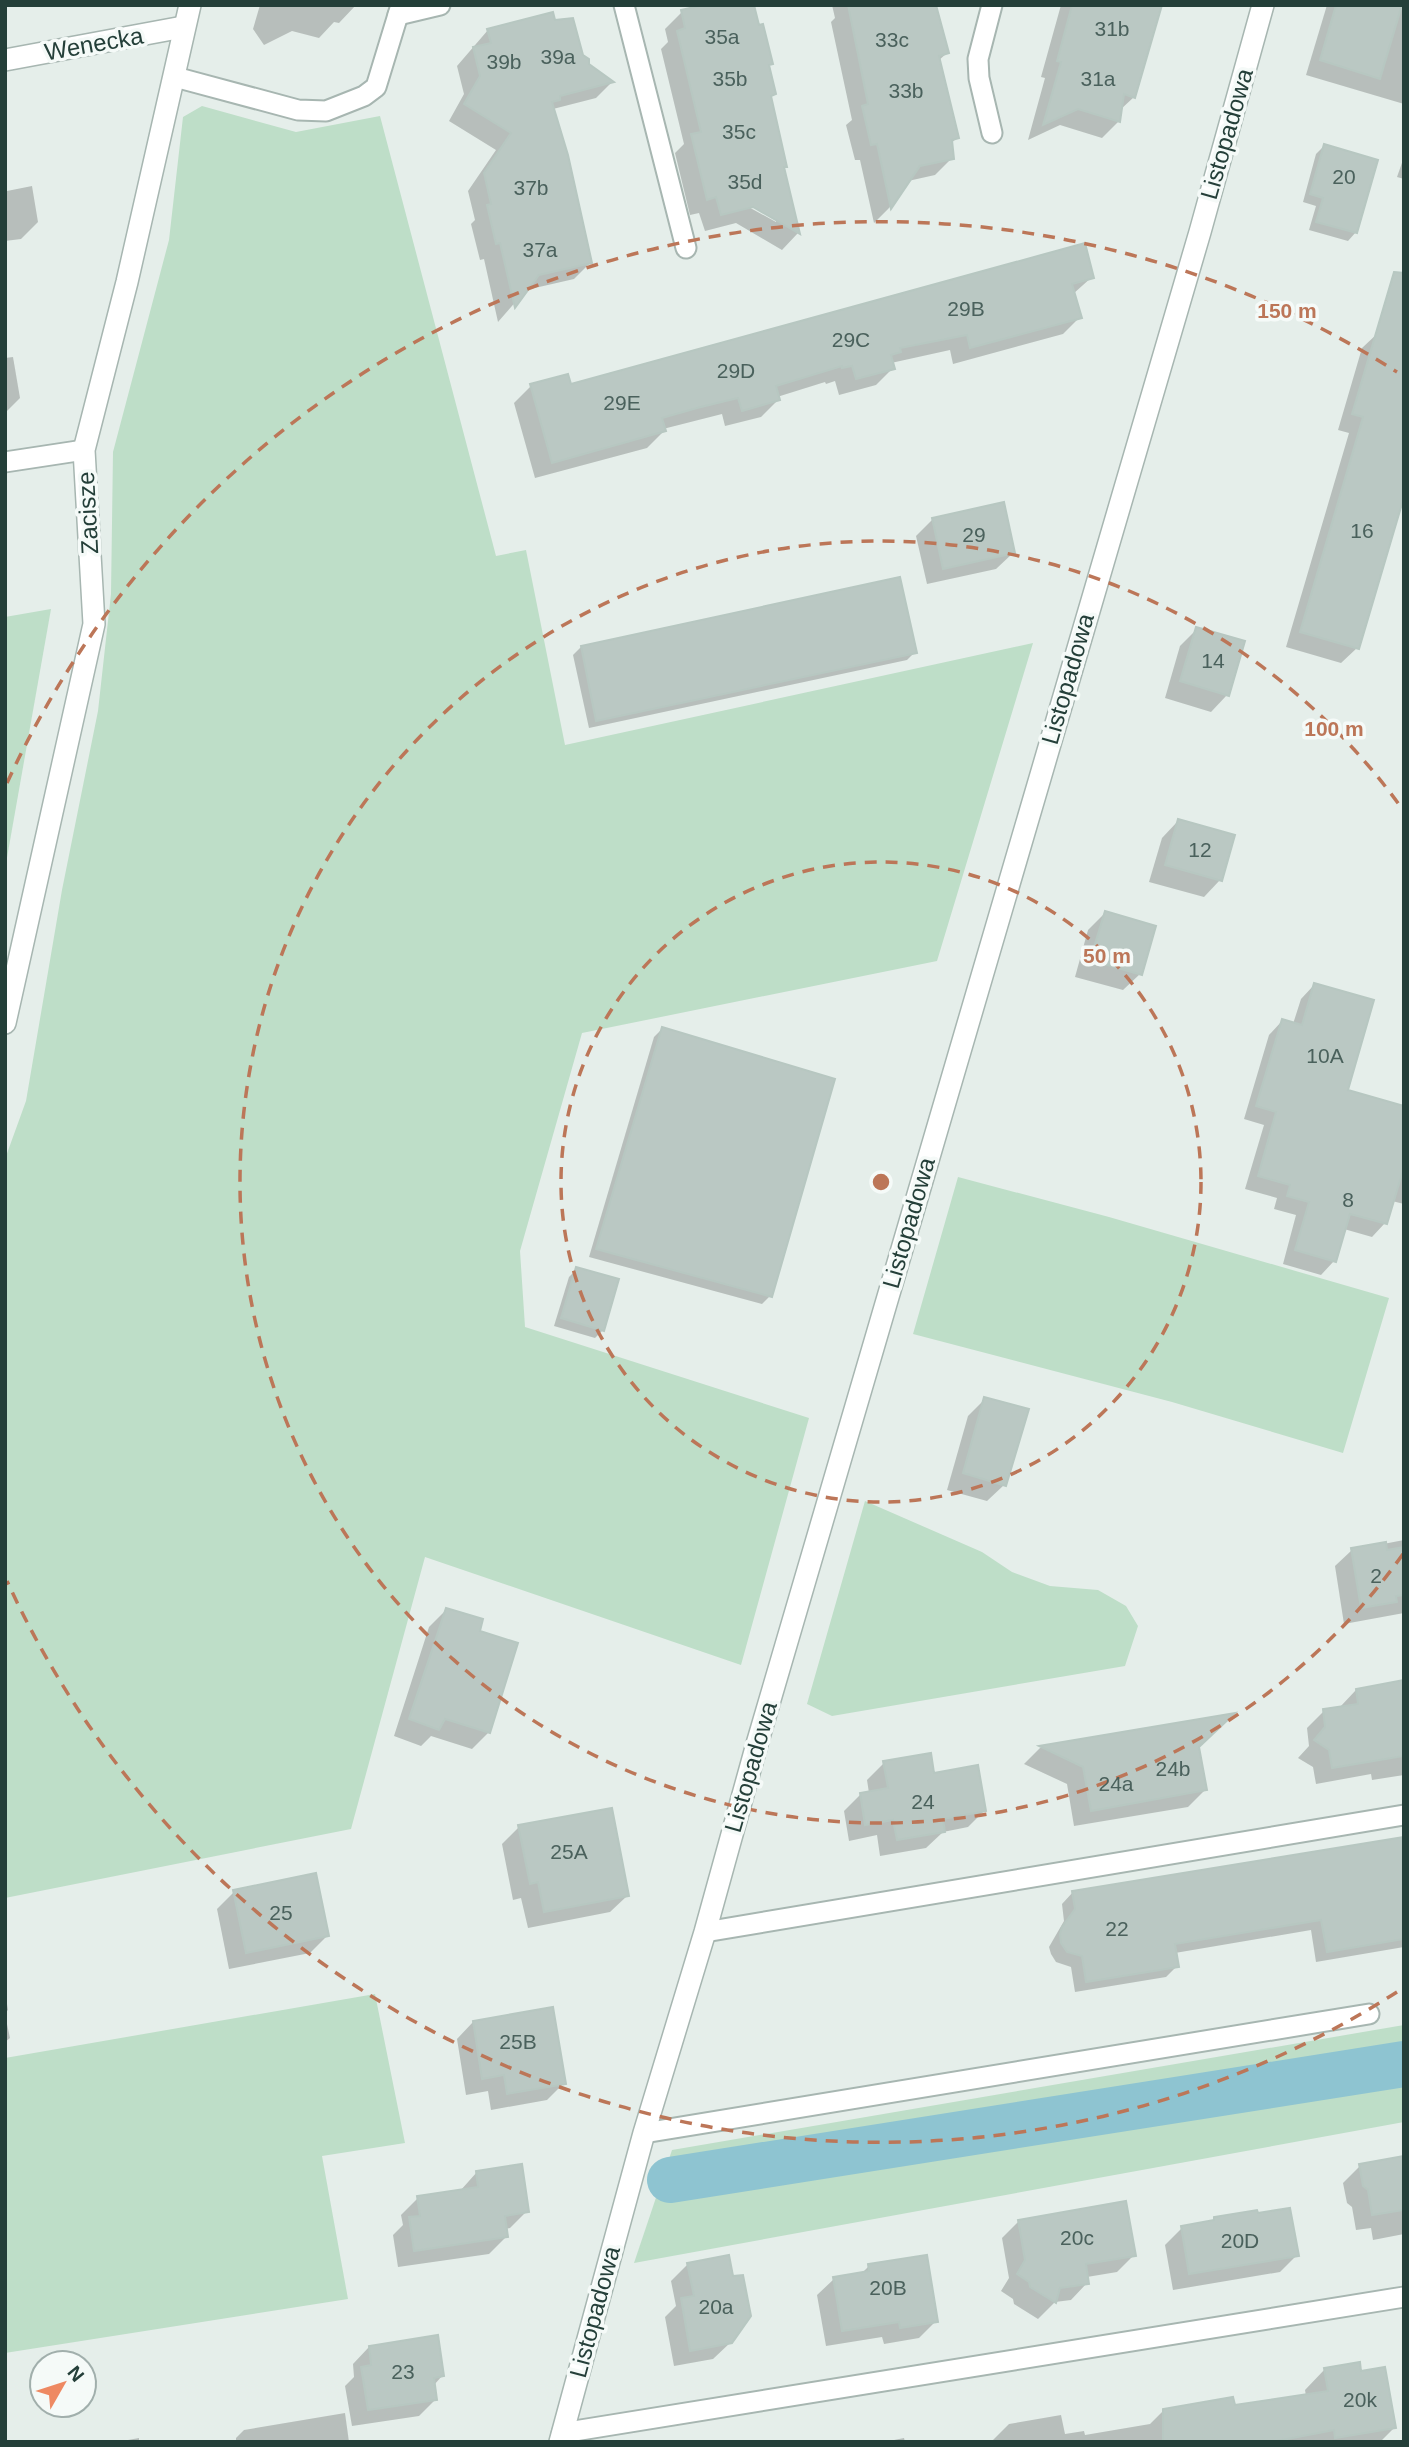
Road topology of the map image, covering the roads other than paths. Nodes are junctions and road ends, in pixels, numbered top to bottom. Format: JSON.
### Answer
{"nodes":[{"id":1,"x":190,"y":5,"type":"edge"},
{"id":2,"x":440,"y":5,"type":"edge"},
{"id":3,"x":624,"y":5,"type":"edge"},
{"id":4,"x":992,"y":5,"type":"edge"},
{"id":5,"x":1264,"y":5,"type":"edge"},
{"id":6,"x":399,"y":10,"type":"edge"},
{"id":7,"x":183,"y":27,"type":"junction"},
{"id":8,"x":5,"y":60,"type":"edge"},
{"id":9,"x":175,"y":77,"type":"junction"},
{"id":10,"x":992,"y":134,"type":"dead end"},
{"id":11,"x":686,"y":248,"type":"dead end"},
{"id":12,"x":84,"y":450,"type":"junction"},
{"id":13,"x":5,"y":462,"type":"edge"},
{"id":14,"x":5,"y":1023,"type":"edge"},
{"id":15,"x":1404,"y":1815,"type":"edge"},
{"id":16,"x":705,"y":1932,"type":"junction"},
{"id":17,"x":1368,"y":2014,"type":"dead end"},
{"id":18,"x":644,"y":2133,"type":"junction"},
{"id":19,"x":1404,"y":2297,"type":"edge"},
{"id":20,"x":561,"y":2437,"type":"edge"}],
"edges":[{"from":1,"to":7,"type":"street","name":"Zacisze"},
{"from":2,"to":6,"type":"lane"},
{"from":3,"to":11,"type":"lane"},
{"from":4,"to":10,"type":"lane"},
{"from":5,"to":16,"type":"street","name":"Listopadowa"},
{"from":6,"to":9,"type":"lane"},
{"from":7,"to":8,"type":"street","name":"Wenecka"},
{"from":7,"to":9,"type":"street","name":"Zacisze"},
{"from":9,"to":12,"type":"street","name":"Zacisze"},
{"from":12,"to":13,"type":"lane"},
{"from":12,"to":14,"type":"street","name":"Zacisze"},
{"from":15,"to":16,"type":"lane"},
{"from":16,"to":18,"type":"street","name":"Listopadowa"},
{"from":17,"to":18,"type":"lane"},
{"from":18,"to":20,"type":"street","name":"Listopadowa"},
{"from":19,"to":20,"type":"lane"}]}
